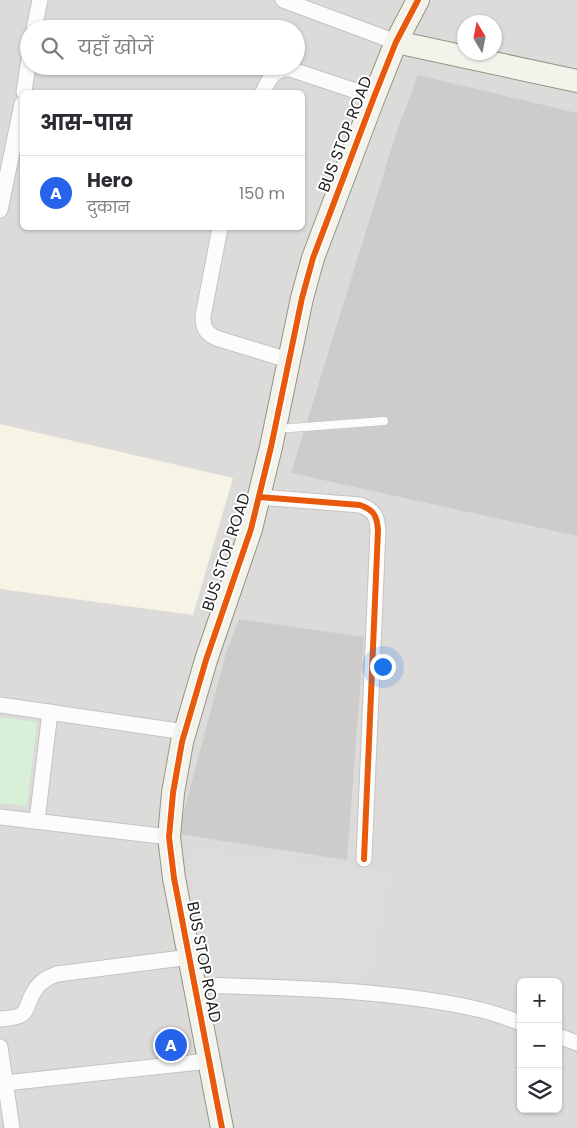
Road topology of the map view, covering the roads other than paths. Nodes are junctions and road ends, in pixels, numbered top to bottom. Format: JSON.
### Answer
{"nodes":[{"id":1,"x":40,"y":0,"type":"edge"},
{"id":2,"x":284,"y":0,"type":"edge"},
{"id":3,"x":418,"y":0,"type":"edge"},
{"id":4,"x":36,"y":20,"type":"edge"},
{"id":5,"x":396,"y":42,"type":"junction"},
{"id":6,"x":305,"y":74,"type":"edge"},
{"id":7,"x":27,"y":75,"type":"edge"},
{"id":8,"x":272,"y":75,"type":"edge"},
{"id":9,"x":577,"y":81,"type":"edge"},
{"id":10,"x":24,"y":90,"type":"edge"},
{"id":11,"x":264,"y":90,"type":"edge"},
{"id":12,"x":374,"y":97,"type":"junction"},
{"id":13,"x":20,"y":114,"type":"edge"},
{"id":14,"x":0,"y":210,"type":"edge"},
{"id":15,"x":220,"y":230,"type":"edge"},
{"id":16,"x":288,"y":360,"type":"junction"},
{"id":17,"x":384,"y":421,"type":"dead end"},
{"id":18,"x":275,"y":429,"type":"junction"},
{"id":19,"x":259,"y":497,"type":"junction"},
{"id":20,"x":0,"y":704,"type":"edge"},
{"id":21,"x":50,"y":712,"type":"junction"},
{"id":22,"x":185,"y":732,"type":"junction"},
{"id":23,"x":0,"y":817,"type":"edge"},
{"id":24,"x":37,"y":821,"type":"junction"},
{"id":25,"x":169,"y":837,"type":"junction"},
{"id":26,"x":364,"y":859,"type":"dead end"},
{"id":27,"x":190,"y":957,"type":"junction"},
{"id":28,"x":195,"y":985,"type":"junction"},
{"id":29,"x":0,"y":1019,"type":"edge"},
{"id":30,"x":517,"y":1022,"type":"edge"},
{"id":31,"x":562,"y":1037,"type":"edge"},
{"id":32,"x":577,"y":1043,"type":"edge"},
{"id":33,"x":0,"y":1047,"type":"edge"},
{"id":34,"x":209,"y":1061,"type":"junction"},
{"id":35,"x":5,"y":1083,"type":"junction"},
{"id":36,"x":12,"y":1128,"type":"edge"},
{"id":37,"x":222,"y":1128,"type":"edge"}],
"edges":[{"from":1,"to":4,"type":"street"},
{"from":2,"to":5,"type":"street"},
{"from":3,"to":5,"type":"street","name":"BUS STOP ROAD"},
{"from":5,"to":9,"type":"street"},
{"from":5,"to":12,"type":"street","name":"BUS STOP ROAD"},
{"from":6,"to":12,"type":"street"},
{"from":7,"to":10,"type":"street"},
{"from":8,"to":11,"type":"street"},
{"from":12,"to":16,"type":"street","name":"BUS STOP ROAD"},
{"from":13,"to":14,"type":"street"},
{"from":15,"to":16,"type":"street"},
{"from":16,"to":18,"type":"street","name":"BUS STOP ROAD"},
{"from":17,"to":18,"type":"lane"},
{"from":18,"to":19,"type":"street","name":"BUS STOP ROAD"},
{"from":19,"to":22,"type":"street","name":"BUS STOP ROAD"},
{"from":19,"to":26,"type":"street"},
{"from":20,"to":21,"type":"street"},
{"from":21,"to":22,"type":"street"},
{"from":21,"to":24,"type":"street"},
{"from":22,"to":25,"type":"street","name":"BUS STOP ROAD"},
{"from":23,"to":24,"type":"street"},
{"from":24,"to":25,"type":"street"},
{"from":25,"to":27,"type":"street","name":"BUS STOP ROAD"},
{"from":27,"to":28,"type":"street","name":"BUS STOP ROAD"},
{"from":27,"to":29,"type":"street"},
{"from":28,"to":30,"type":"street"},
{"from":28,"to":34,"type":"street","name":"BUS STOP ROAD"},
{"from":31,"to":32,"type":"street"},
{"from":33,"to":35,"type":"street"},
{"from":34,"to":35,"type":"street"},
{"from":34,"to":37,"type":"street","name":"BUS STOP ROAD"},
{"from":35,"to":36,"type":"street"}]}
